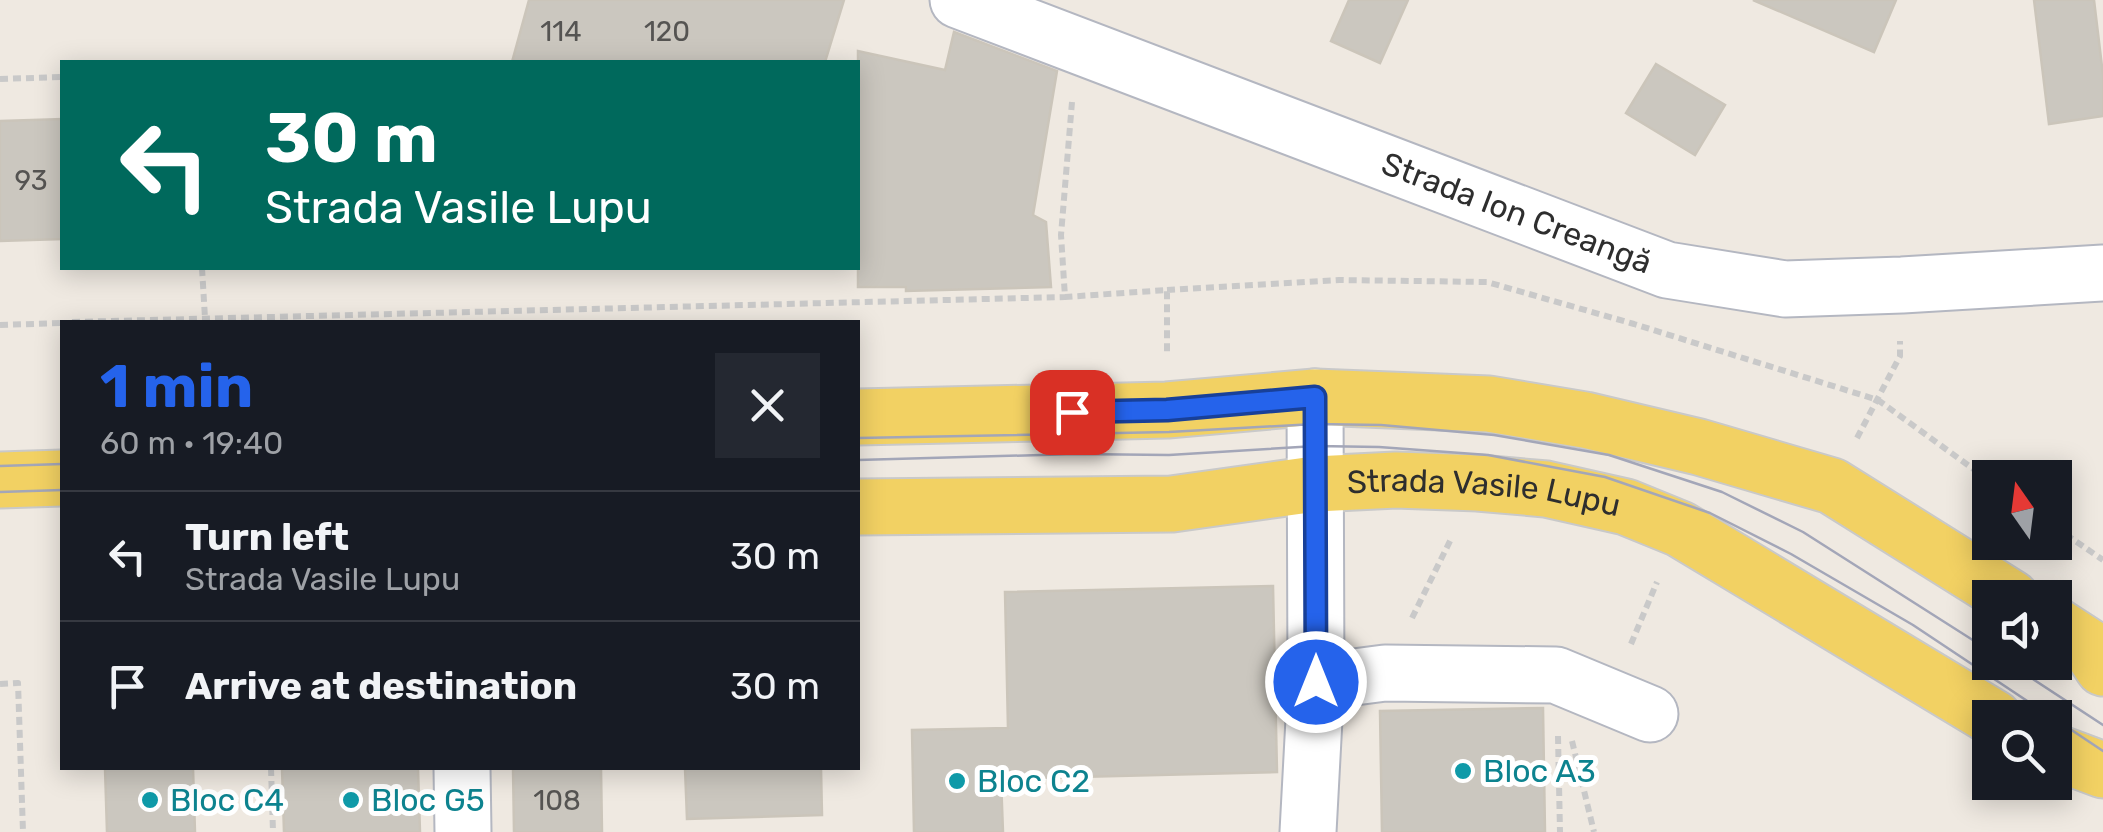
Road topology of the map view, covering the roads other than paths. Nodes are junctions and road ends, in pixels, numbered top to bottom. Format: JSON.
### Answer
{"nodes":[{"id":1,"x":958,"y":0,"type":"edge"},
{"id":2,"x":2103,"y":273,"type":"edge"},
{"id":3,"x":1315,"y":397,"type":"junction"},
{"id":4,"x":860,"y":418,"type":"edge"},
{"id":5,"x":60,"y":478,"type":"edge"},
{"id":6,"x":0,"y":480,"type":"edge"},
{"id":7,"x":1315,"y":484,"type":"junction"},
{"id":8,"x":860,"y":506,"type":"edge"},
{"id":9,"x":1982,"y":580,"type":"edge"},
{"id":10,"x":2072,"y":636,"type":"edge"},
{"id":11,"x":2103,"y":668,"type":"edge"},
{"id":12,"x":1316,"y":682,"type":"junction"},
{"id":13,"x":1630,"y":705,"type":"road end"},
{"id":14,"x":1972,"y":705,"type":"edge"},
{"id":15,"x":2072,"y":758,"type":"edge"},
{"id":16,"x":462,"y":770,"type":"edge"},
{"id":17,"x":2103,"y":770,"type":"edge"},
{"id":18,"x":463,"y":832,"type":"edge"},
{"id":19,"x":1308,"y":832,"type":"edge"}],
"edges":[{"from":1,"to":2,"type":"street","name":"Strada Ion Creangă"},
{"from":3,"to":4,"type":"main road"},
{"from":3,"to":7,"type":"street"},
{"from":3,"to":9,"type":"main road"},
{"from":5,"to":6,"type":"main road"},
{"from":7,"to":8,"type":"main road","name":"Strada Vasile Lupu"},
{"from":7,"to":12,"type":"street"},
{"from":7,"to":14,"type":"main road","name":"Strada Vasile Lupu"},
{"from":10,"to":11,"type":"main road"},
{"from":12,"to":13,"type":"street"},
{"from":12,"to":19,"type":"street"},
{"from":15,"to":17,"type":"main road"},
{"from":16,"to":18,"type":"street"}]}
